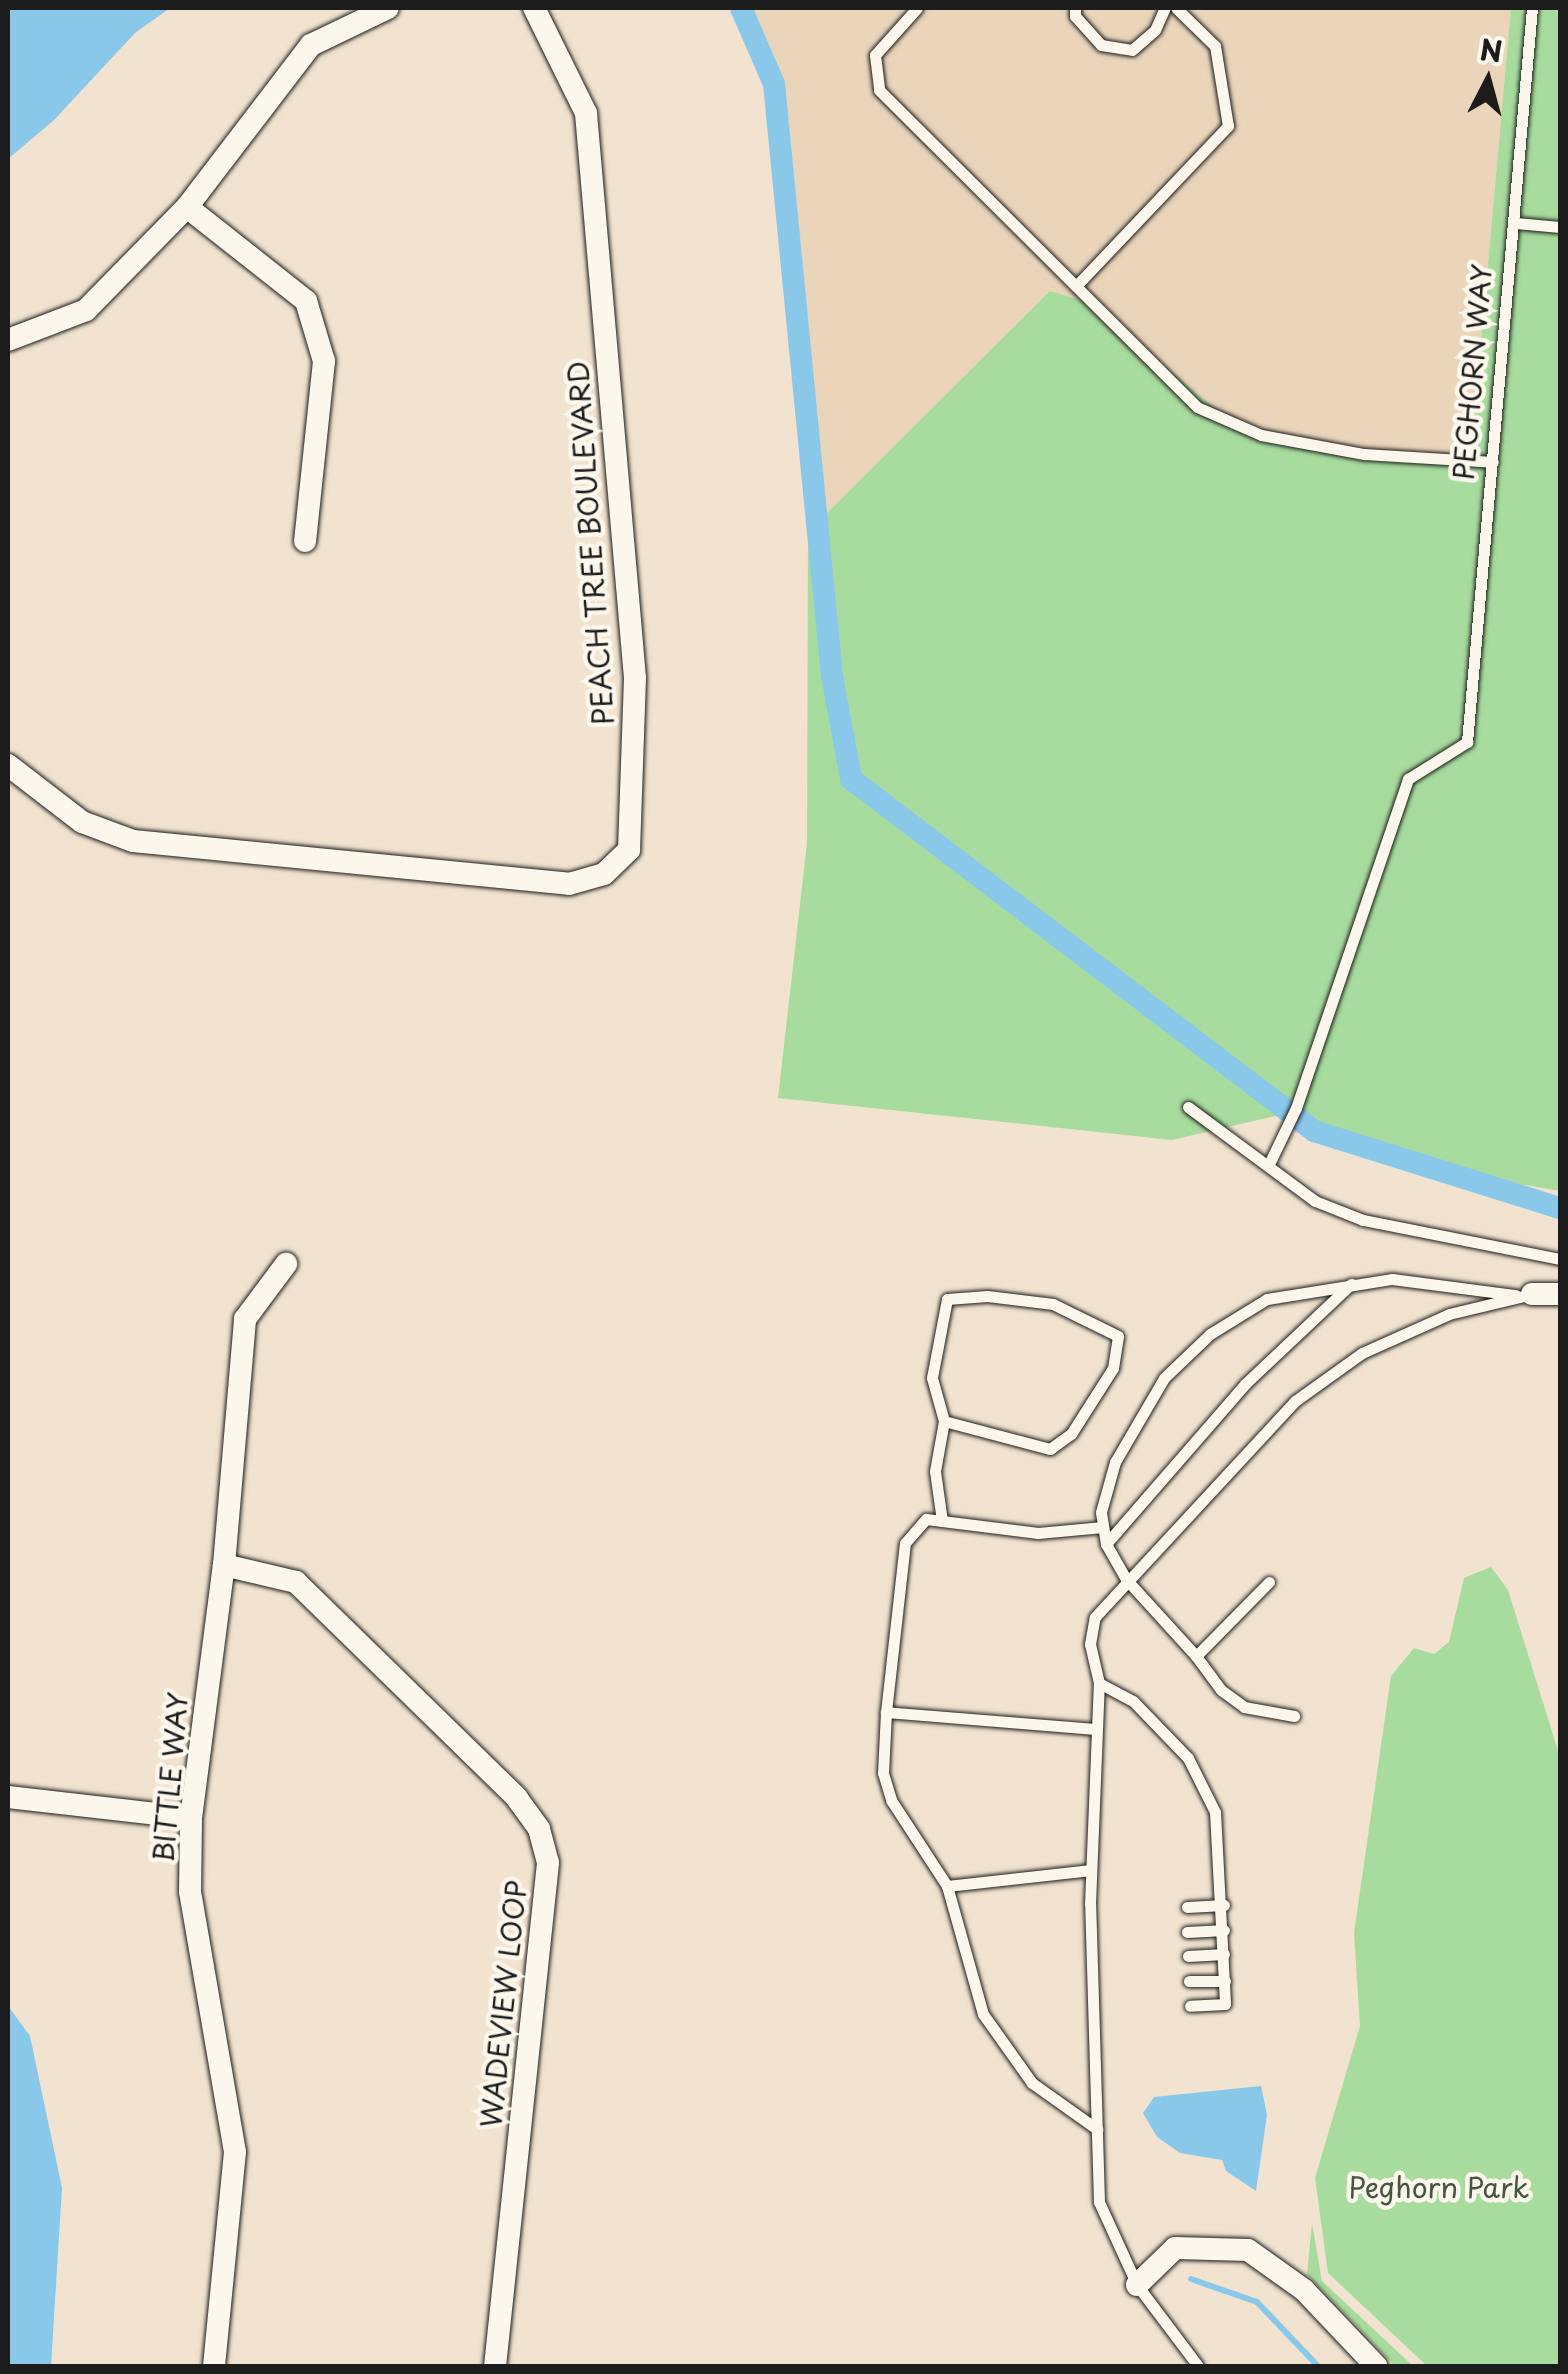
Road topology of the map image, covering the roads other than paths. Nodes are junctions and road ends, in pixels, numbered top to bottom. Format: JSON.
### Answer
{"nodes":[{"id":1,"x":388,"y":8,"type":"edge"},
{"id":2,"x":534,"y":8,"type":"edge"},
{"id":3,"x":916,"y":8,"type":"edge"},
{"id":4,"x":1075,"y":8,"type":"edge"},
{"id":5,"x":1164,"y":8,"type":"edge"},
{"id":6,"x":1176,"y":8,"type":"edge"},
{"id":7,"x":1532,"y":8,"type":"edge"},
{"id":8,"x":187,"y":207,"type":"junction"},
{"id":9,"x":1516,"y":223,"type":"junction"},
{"id":10,"x":1560,"y":226,"type":"edge"},
{"id":11,"x":1076,"y":286,"type":"junction"},
{"id":12,"x":8,"y":340,"type":"edge"},
{"id":13,"x":1493,"y":462,"type":"junction"},
{"id":14,"x":305,"y":540,"type":"dead end"},
{"id":15,"x":8,"y":765,"type":"edge"},
{"id":16,"x":1188,"y":1108,"type":"dead end"},
{"id":17,"x":1269,"y":1164,"type":"junction"},
{"id":18,"x":1560,"y":1259,"type":"edge"},
{"id":19,"x":286,"y":1264,"type":"dead end"},
{"id":20,"x":1351,"y":1284,"type":"junction"},
{"id":21,"x":1560,"y":1294,"type":"edge"},
{"id":22,"x":1526,"y":1295,"type":"junction"},
{"id":23,"x":944,"y":1421,"type":"junction"},
{"id":24,"x":942,"y":1521,"type":"junction"},
{"id":25,"x":1103,"y":1527,"type":"junction"},
{"id":26,"x":1106,"y":1544,"type":"junction"},
{"id":27,"x":224,"y":1565,"type":"junction"},
{"id":28,"x":1126,"y":1580,"type":"junction"},
{"id":29,"x":1269,"y":1582,"type":"dead end"},
{"id":30,"x":1196,"y":1656,"type":"junction"},
{"id":31,"x":1100,"y":1683,"type":"junction"},
{"id":32,"x":886,"y":1712,"type":"junction"},
{"id":33,"x":1294,"y":1716,"type":"dead end"},
{"id":34,"x":1096,"y":1729,"type":"junction"},
{"id":35,"x":8,"y":1797,"type":"edge"},
{"id":36,"x":191,"y":1818,"type":"junction"},
{"id":37,"x":1091,"y":1870,"type":"junction"},
{"id":38,"x":947,"y":1886,"type":"junction"},
{"id":39,"x":1224,"y":1905,"type":"junction"},
{"id":40,"x":1186,"y":1907,"type":"dead end"},
{"id":41,"x":1224,"y":1930,"type":"junction"},
{"id":42,"x":1188,"y":1932,"type":"dead end"},
{"id":43,"x":1224,"y":1954,"type":"junction"},
{"id":44,"x":1188,"y":1956,"type":"dead end"},
{"id":45,"x":1189,"y":1981,"type":"dead end"},
{"id":46,"x":1225,"y":1981,"type":"junction"},
{"id":47,"x":1190,"y":2006,"type":"dead end"},
{"id":48,"x":1096,"y":2128,"type":"junction"},
{"id":49,"x":1136,"y":2285,"type":"junction"},
{"id":50,"x":214,"y":2366,"type":"edge"},
{"id":51,"x":496,"y":2366,"type":"edge"},
{"id":52,"x":1198,"y":2366,"type":"edge"},
{"id":53,"x":1376,"y":2366,"type":"edge"}],
"edges":[{"from":1,"to":8,"type":"street"},
{"from":2,"to":15,"type":"street","name":"PEACH TREE BOULEVARD"},
{"from":3,"to":11,"type":"lane"},
{"from":4,"to":5,"type":"lane"},
{"from":6,"to":11,"type":"lane"},
{"from":7,"to":9,"type":"lane","name":"PEGHORN WAY"},
{"from":8,"to":12,"type":"street"},
{"from":8,"to":14,"type":"street"},
{"from":9,"to":10,"type":"lane"},
{"from":9,"to":13,"type":"lane","name":"PEGHORN WAY"},
{"from":11,"to":13,"type":"lane"},
{"from":13,"to":17,"type":"lane","name":"PEGHORN WAY"},
{"from":16,"to":17,"type":"lane"},
{"from":17,"to":18,"type":"lane"},
{"from":19,"to":27,"type":"street","name":"BITTLE WAY"},
{"from":20,"to":22,"type":"lane"},
{"from":20,"to":25,"type":"lane"},
{"from":20,"to":26,"type":"lane"},
{"from":21,"to":22,"type":"street"},
{"from":22,"to":28,"type":"lane"},
{"from":23,"to":23,"type":"lane"},
{"from":23,"to":24,"type":"lane"},
{"from":24,"to":25,"type":"lane"},
{"from":24,"to":32,"type":"lane"},
{"from":25,"to":26,"type":"lane"},
{"from":26,"to":28,"type":"lane"},
{"from":27,"to":36,"type":"street","name":"BITTLE WAY"},
{"from":27,"to":51,"type":"street","name":"WADEVIEW LOOP"},
{"from":28,"to":30,"type":"lane"},
{"from":28,"to":31,"type":"lane"},
{"from":29,"to":30,"type":"lane"},
{"from":30,"to":33,"type":"lane"},
{"from":31,"to":34,"type":"lane"},
{"from":31,"to":39,"type":"lane"},
{"from":32,"to":34,"type":"lane"},
{"from":32,"to":38,"type":"lane"},
{"from":34,"to":37,"type":"lane"},
{"from":35,"to":36,"type":"street"},
{"from":36,"to":50,"type":"street","name":"BITTLE WAY"},
{"from":37,"to":38,"type":"lane"},
{"from":37,"to":48,"type":"lane"},
{"from":38,"to":48,"type":"lane"},
{"from":39,"to":40,"type":"lane"},
{"from":39,"to":41,"type":"lane"},
{"from":41,"to":42,"type":"lane"},
{"from":41,"to":43,"type":"lane"},
{"from":43,"to":44,"type":"lane"},
{"from":43,"to":46,"type":"lane"},
{"from":45,"to":46,"type":"lane"},
{"from":46,"to":47,"type":"lane"},
{"from":48,"to":49,"type":"lane"},
{"from":49,"to":52,"type":"lane"},
{"from":49,"to":53,"type":"street"}]}
